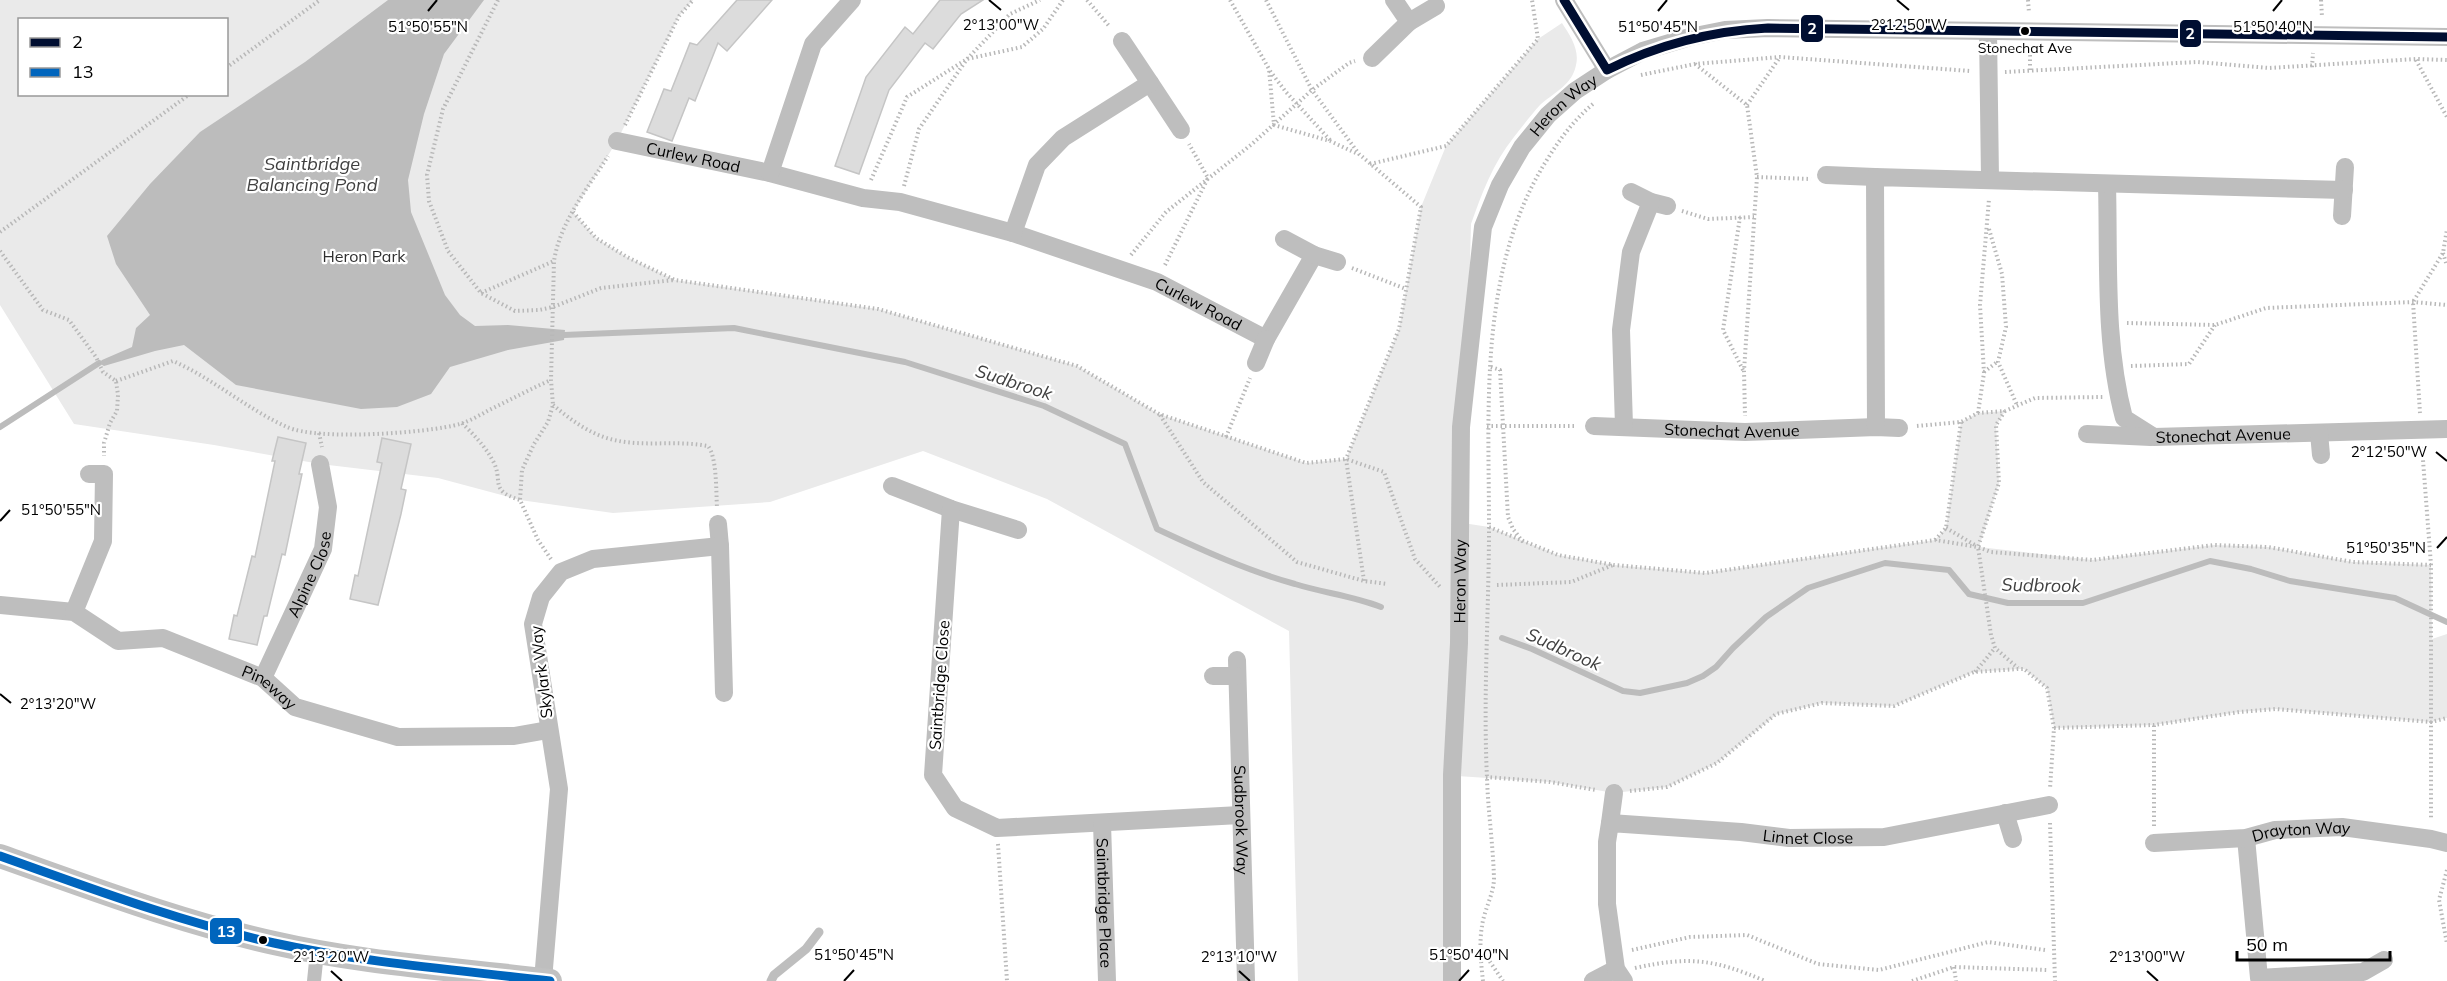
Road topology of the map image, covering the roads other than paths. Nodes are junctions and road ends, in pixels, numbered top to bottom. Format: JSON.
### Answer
{"nodes":[{"id":1,"x":852,"y":0,"type":"edge"},
{"id":2,"x":1394,"y":0,"type":"edge"},
{"id":3,"x":1564,"y":0,"type":"edge"},
{"id":4,"x":1436,"y":6,"type":"dead end"},
{"id":5,"x":1409,"y":22,"type":"junction"},
{"id":6,"x":1988,"y":31,"type":"junction"},
{"id":7,"x":2447,"y":37,"type":"edge"},
{"id":8,"x":1122,"y":41,"type":"road end"},
{"id":9,"x":1372,"y":58,"type":"road end"},
{"id":10,"x":1607,"y":70,"type":"junction"},
{"id":11,"x":1150,"y":83,"type":"junction"},
{"id":12,"x":1181,"y":130,"type":"road end"},
{"id":13,"x":617,"y":141,"type":"road end"},
{"id":14,"x":2345,"y":167,"type":"dead end"},
{"id":15,"x":770,"y":173,"type":"junction"},
{"id":16,"x":1826,"y":175,"type":"road end"},
{"id":17,"x":1875,"y":177,"type":"junction"},
{"id":18,"x":1990,"y":178,"type":"junction"},
{"id":19,"x":2107,"y":184,"type":"junction"},
{"id":20,"x":2344,"y":190,"type":"junction"},
{"id":21,"x":1631,"y":192,"type":"dead end"},
{"id":22,"x":2342,"y":216,"type":"dead end"},
{"id":23,"x":1013,"y":233,"type":"junction"},
{"id":24,"x":1284,"y":240,"type":"dead end"},
{"id":25,"x":1314,"y":255,"type":"junction"},
{"id":26,"x":1337,"y":262,"type":"road end"},
{"id":27,"x":1266,"y":339,"type":"junction"},
{"id":28,"x":1256,"y":363,"type":"road end"},
{"id":29,"x":1594,"y":426,"type":"road end"},
{"id":30,"x":1624,"y":426,"type":"junction"},
{"id":31,"x":1876,"y":427,"type":"junction"},
{"id":32,"x":1899,"y":428,"type":"road end"},
{"id":33,"x":2447,"y":429,"type":"edge"},
{"id":34,"x":2319,"y":433,"type":"junction"},
{"id":35,"x":2087,"y":434,"type":"dead end"},
{"id":36,"x":2154,"y":437,"type":"junction"},
{"id":37,"x":2321,"y":455,"type":"dead end"},
{"id":38,"x":320,"y":464,"type":"dead end"},
{"id":39,"x":97,"y":474,"type":"road end"},
{"id":40,"x":892,"y":486,"type":"dead end"},
{"id":41,"x":951,"y":509,"type":"junction"},
{"id":42,"x":718,"y":524,"type":"road end"},
{"id":43,"x":1018,"y":530,"type":"dead end"},
{"id":44,"x":720,"y":546,"type":"junction"},
{"id":45,"x":0,"y":605,"type":"edge"},
{"id":46,"x":74,"y":612,"type":"junction"},
{"id":47,"x":1214,"y":676,"type":"dead end"},
{"id":48,"x":263,"y":678,"type":"junction"},
{"id":49,"x":724,"y":693,"type":"dead end"},
{"id":50,"x":548,"y":730,"type":"junction"},
{"id":51,"x":1614,"y":793,"type":"road end"},
{"id":52,"x":2049,"y":805,"type":"road end"},
{"id":53,"x":2005,"y":813,"type":"junction"},
{"id":54,"x":1240,"y":815,"type":"junction"},
{"id":55,"x":1101,"y":823,"type":"junction"},
{"id":56,"x":1610,"y":823,"type":"junction"},
{"id":57,"x":2246,"y":838,"type":"junction"},
{"id":58,"x":2013,"y":839,"type":"dead end"},
{"id":59,"x":2439,"y":841,"type":"edge"},
{"id":60,"x":2154,"y":843,"type":"road end"},
{"id":61,"x":0,"y":856,"type":"edge"},
{"id":62,"x":819,"y":932,"type":"dead end"},
{"id":63,"x":317,"y":952,"type":"junction"},
{"id":64,"x":2384,"y":960,"type":"dead end"},
{"id":65,"x":1621,"y":968,"type":"edge"},
{"id":66,"x":444,"y":975,"type":"edge"},
{"id":67,"x":2255,"y":979,"type":"edge"},
{"id":68,"x":314,"y":981,"type":"edge"},
{"id":69,"x":547,"y":981,"type":"edge"},
{"id":70,"x":771,"y":981,"type":"edge"},
{"id":71,"x":1107,"y":981,"type":"edge"},
{"id":72,"x":1246,"y":981,"type":"edge"},
{"id":73,"x":1452,"y":981,"type":"edge"},
{"id":74,"x":1593,"y":981,"type":"edge"}],
"edges":[{"from":1,"to":15,"type":"street"},
{"from":2,"to":5,"type":"street"},
{"from":3,"to":10,"type":"street"},
{"from":4,"to":5,"type":"street"},
{"from":5,"to":9,"type":"street"},
{"from":6,"to":7,"type":"street","name":"Heron Way"},
{"from":6,"to":10,"type":"street","name":"Heron Way"},
{"from":6,"to":18,"type":"street"},
{"from":8,"to":11,"type":"street"},
{"from":10,"to":73,"type":"street","name":"Heron Way"},
{"from":11,"to":12,"type":"street"},
{"from":11,"to":23,"type":"street"},
{"from":13,"to":15,"type":"street","name":"Curlew Road"},
{"from":14,"to":20,"type":"street"},
{"from":15,"to":23,"type":"street","name":"Curlew Road"},
{"from":16,"to":17,"type":"street"},
{"from":17,"to":18,"type":"street"},
{"from":17,"to":31,"type":"street"},
{"from":18,"to":19,"type":"street"},
{"from":19,"to":20,"type":"street"},
{"from":19,"to":36,"type":"street","name":"Stonechat Avenue"},
{"from":20,"to":22,"type":"street"},
{"from":21,"to":30,"type":"street"},
{"from":23,"to":27,"type":"street","name":"Curlew Road"},
{"from":24,"to":25,"type":"street"},
{"from":25,"to":26,"type":"street"},
{"from":25,"to":27,"type":"street"},
{"from":27,"to":28,"type":"street"},
{"from":29,"to":30,"type":"street","name":"Stonechat Avenue"},
{"from":30,"to":31,"type":"street","name":"Stonechat Avenue"},
{"from":31,"to":32,"type":"street","name":"Stonechat Avenue"},
{"from":33,"to":34,"type":"street","name":"Stonechat Avenue"},
{"from":34,"to":36,"type":"street","name":"Stonechat Avenue"},
{"from":34,"to":37,"type":"street"},
{"from":35,"to":36,"type":"street"},
{"from":38,"to":48,"type":"street","name":"Alpine Close"},
{"from":39,"to":46,"type":"street"},
{"from":40,"to":41,"type":"street"},
{"from":41,"to":43,"type":"street"},
{"from":41,"to":55,"type":"street","name":"Saintbridge Close"},
{"from":42,"to":44,"type":"street"},
{"from":44,"to":49,"type":"street"},
{"from":44,"to":50,"type":"street","name":"Skylark Way"},
{"from":45,"to":46,"type":"street","name":"Pineway"},
{"from":46,"to":48,"type":"street","name":"Pineway"},
{"from":47,"to":54,"type":"street","name":"Sudbrook Way"},
{"from":48,"to":50,"type":"street","name":"Pineway"},
{"from":50,"to":69,"type":"street","name":"Skylark Way"},
{"from":51,"to":56,"type":"street"},
{"from":52,"to":53,"type":"street","name":"Linnet Close"},
{"from":53,"to":56,"type":"street","name":"Linnet Close"},
{"from":53,"to":58,"type":"street"},
{"from":54,"to":55,"type":"street","name":"Saintbridge Close"},
{"from":54,"to":72,"type":"street","name":"Sudbrook Way"},
{"from":55,"to":71,"type":"street","name":"Saintbridge Place"},
{"from":56,"to":65,"type":"street"},
{"from":57,"to":59,"type":"street","name":"Drayton Way"},
{"from":57,"to":60,"type":"street","name":"Drayton Way"},
{"from":57,"to":67,"type":"street"},
{"from":61,"to":63,"type":"main road"},
{"from":62,"to":70,"type":"lane"},
{"from":63,"to":66,"type":"main road"},
{"from":63,"to":68,"type":"street"},
{"from":64,"to":67,"type":"street"},
{"from":65,"to":74,"type":"street"},
{"from":66,"to":69,"type":"main road"}]}
